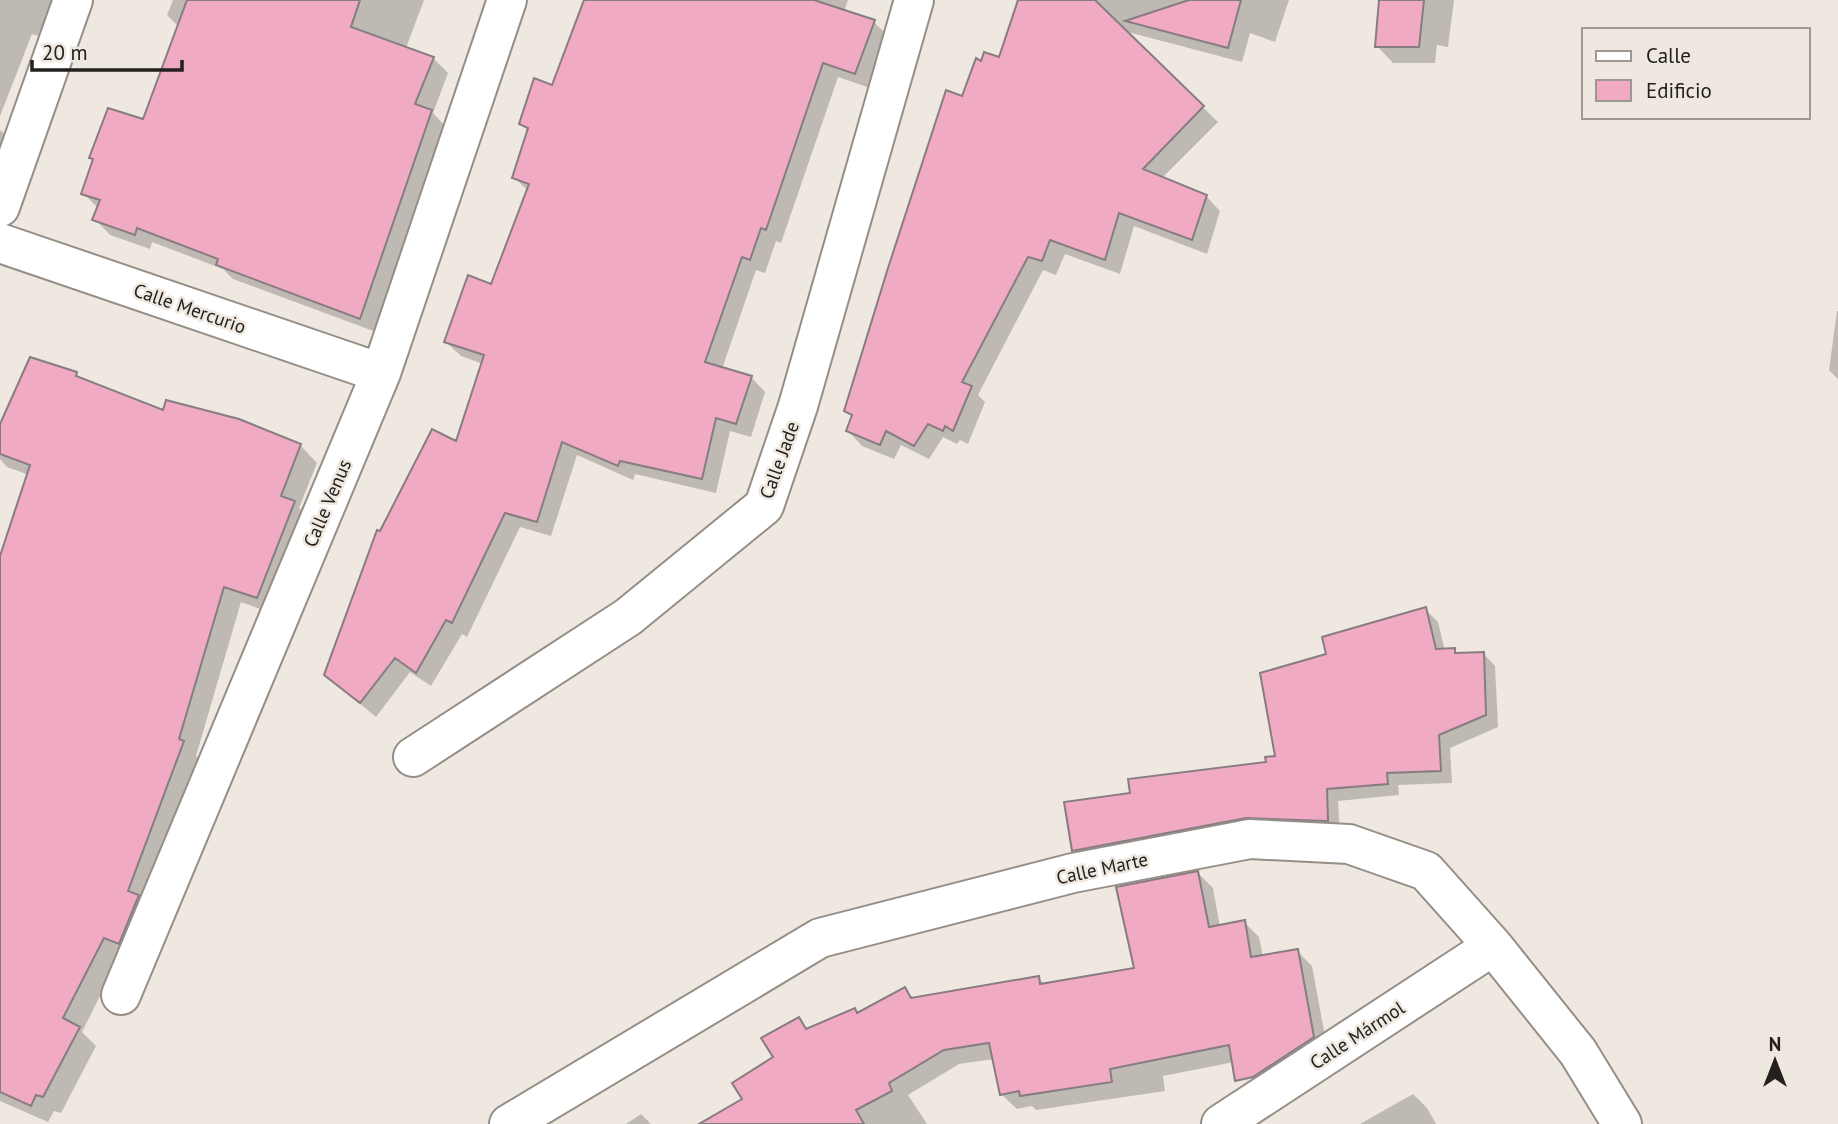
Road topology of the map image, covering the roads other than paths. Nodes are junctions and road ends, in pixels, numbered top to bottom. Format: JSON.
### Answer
{"nodes":[{"id":1,"x":74,"y":0,"type":"edge"},
{"id":2,"x":507,"y":0,"type":"edge"},
{"id":3,"x":915,"y":0,"type":"edge"},
{"id":4,"x":0,"y":206,"type":"edge"},
{"id":5,"x":0,"y":243,"type":"edge"},
{"id":6,"x":381,"y":373,"type":"junction"},
{"id":7,"x":413,"y":757,"type":"dead end"},
{"id":8,"x":1493,"y":946,"type":"junction"},
{"id":9,"x":121,"y":995,"type":"dead end"},
{"id":10,"x":509,"y":1124,"type":"edge"},
{"id":11,"x":1222,"y":1124,"type":"edge"},
{"id":12,"x":1622,"y":1124,"type":"edge"}],
"edges":[{"from":1,"to":4,"type":"street"},
{"from":2,"to":6,"type":"street","name":"Calle Venus"},
{"from":3,"to":7,"type":"street","name":"Calle Jade"},
{"from":5,"to":6,"type":"street","name":"Calle Mercurio"},
{"from":6,"to":9,"type":"street","name":"Calle Venus"},
{"from":8,"to":10,"type":"street","name":"Calle Marte"},
{"from":8,"to":11,"type":"street","name":"Calle Mármol"},
{"from":8,"to":12,"type":"street","name":"Calle Marte"}]}
